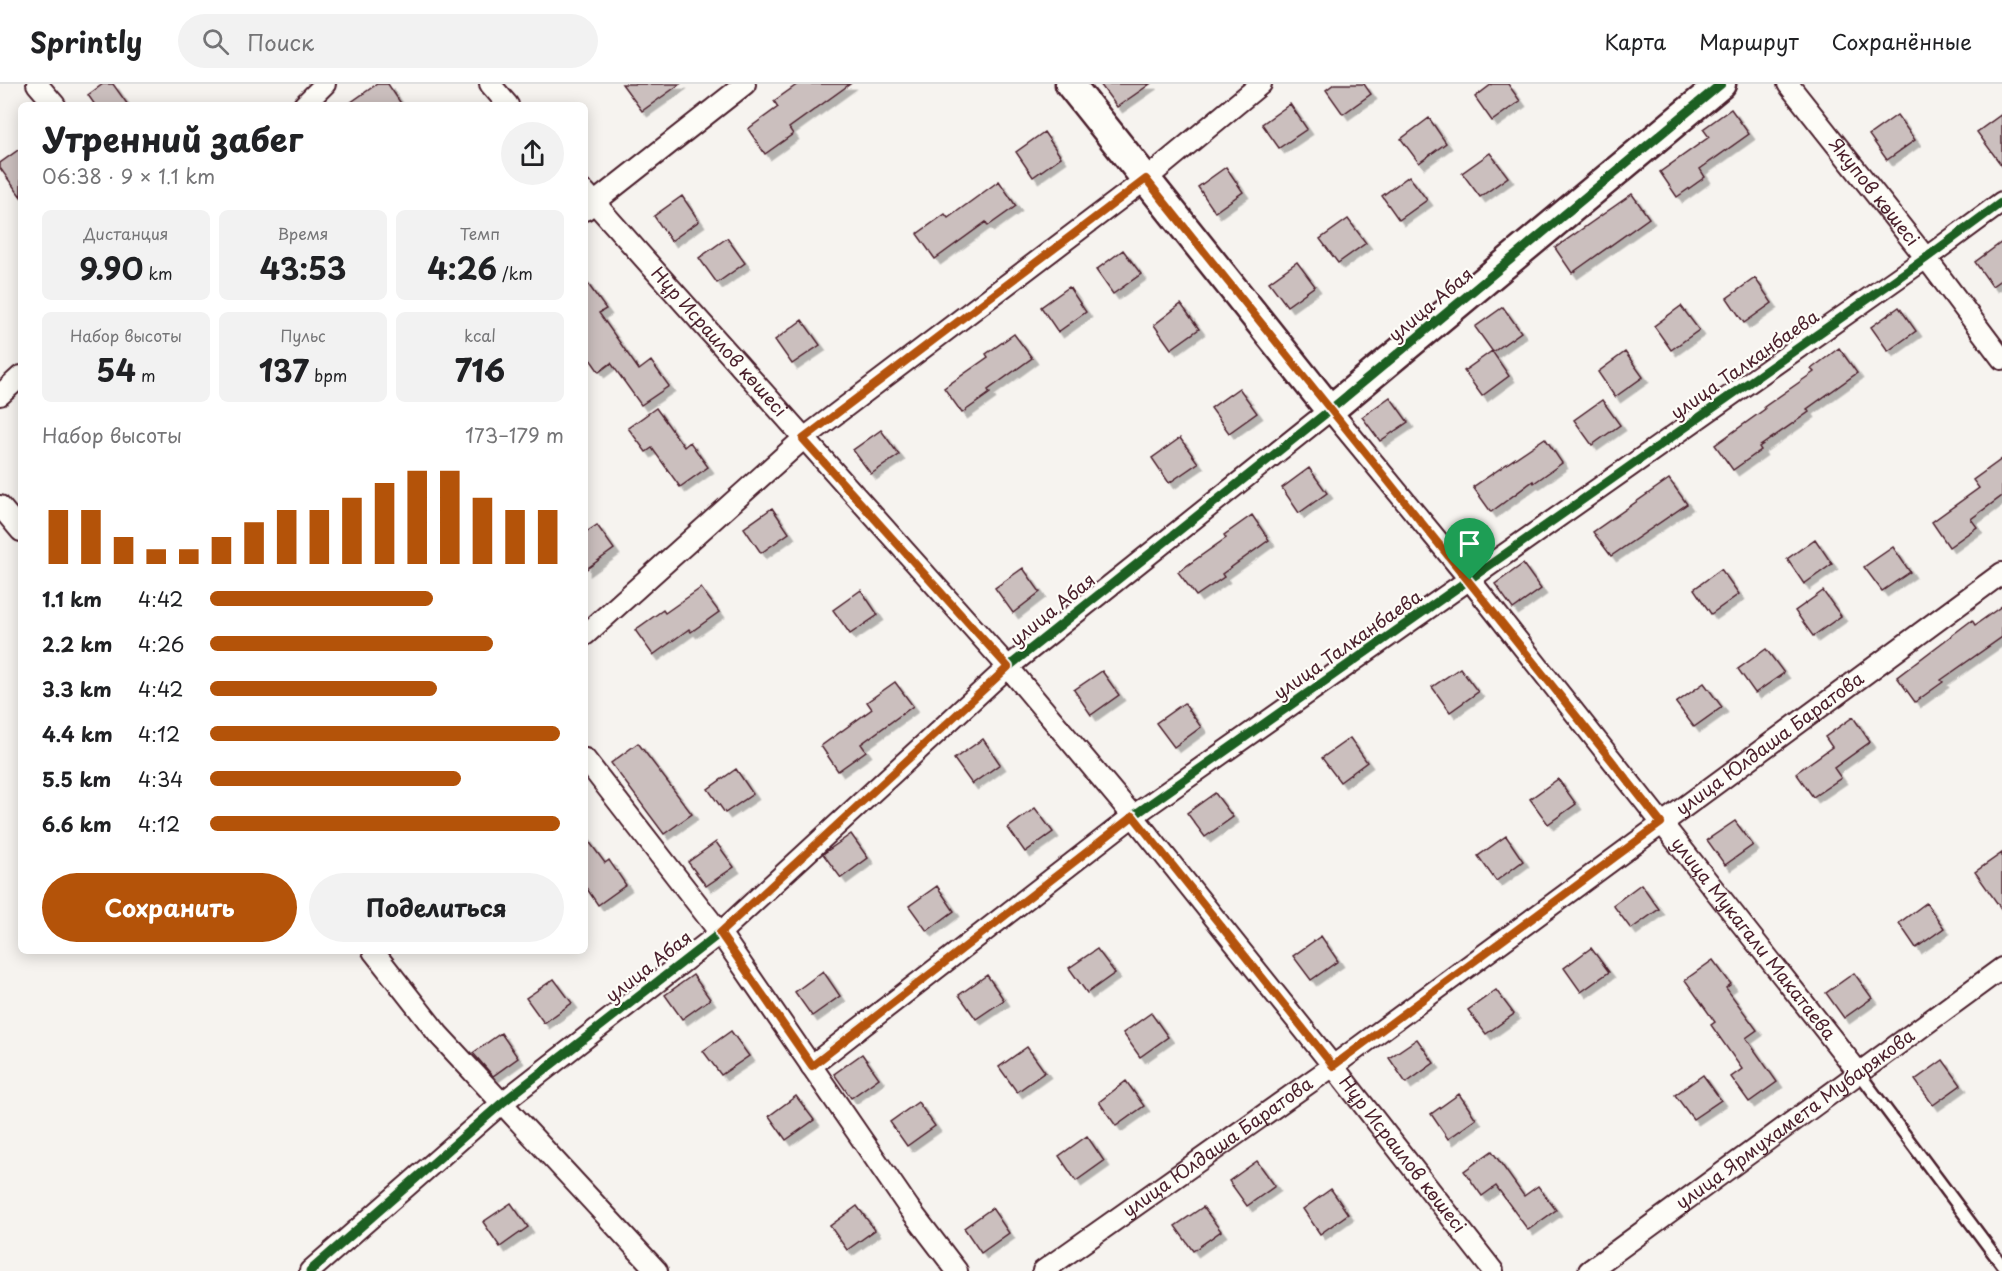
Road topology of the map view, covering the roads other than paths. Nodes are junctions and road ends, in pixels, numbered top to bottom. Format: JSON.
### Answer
{"nodes":[{"id":1,"x":37,"y":84,"type":"edge"},
{"id":2,"x":325,"y":84,"type":"edge"},
{"id":3,"x":490,"y":84,"type":"edge"},
{"id":4,"x":745,"y":84,"type":"edge"},
{"id":5,"x":1070,"y":84,"type":"edge"},
{"id":6,"x":1261,"y":84,"type":"edge"},
{"id":7,"x":1721,"y":84,"type":"edge"},
{"id":8,"x":1788,"y":84,"type":"edge"},
{"id":9,"x":52,"y":102,"type":"edge"},
{"id":10,"x":307,"y":102,"type":"edge"},
{"id":11,"x":505,"y":102,"type":"edge"},
{"id":12,"x":1146,"y":179,"type":"junction"},
{"id":13,"x":588,"y":201,"type":"edge"},
{"id":14,"x":2002,"y":202,"type":"edge"},
{"id":15,"x":1926,"y":258,"type":"junction"},
{"id":16,"x":2002,"y":359,"type":"edge"},
{"id":17,"x":18,"y":379,"type":"edge"},
{"id":18,"x":0,"y":395,"type":"edge"},
{"id":19,"x":1330,"y":410,"type":"junction"},
{"id":20,"x":803,"y":439,"type":"junction"},
{"id":21,"x":0,"y":506,"type":"edge"},
{"id":22,"x":18,"y":527,"type":"edge"},
{"id":23,"x":2002,"y":573,"type":"edge"},
{"id":24,"x":1470,"y":580,"type":"junction"},
{"id":25,"x":588,"y":632,"type":"edge"},
{"id":26,"x":1008,"y":667,"type":"junction"},
{"id":27,"x":588,"y":763,"type":"edge"},
{"id":28,"x":1133,"y":816,"type":"junction"},
{"id":29,"x":1661,"y":823,"type":"junction"},
{"id":30,"x":720,"y":933,"type":"junction"},
{"id":31,"x":375,"y":954,"type":"edge"},
{"id":32,"x":2002,"y":968,"type":"edge"},
{"id":33,"x":812,"y":1066,"type":"junction"},
{"id":34,"x":1333,"y":1066,"type":"junction"},
{"id":35,"x":1859,"y":1073,"type":"junction"},
{"id":36,"x":502,"y":1103,"type":"junction"},
{"id":37,"x":2002,"y":1265,"type":"edge"},
{"id":38,"x":310,"y":1271,"type":"edge"},
{"id":39,"x":657,"y":1271,"type":"edge"},
{"id":40,"x":957,"y":1271,"type":"edge"},
{"id":41,"x":1043,"y":1271,"type":"edge"},
{"id":42,"x":1493,"y":1271,"type":"edge"},
{"id":43,"x":1589,"y":1271,"type":"edge"}],
"edges":[{"from":1,"to":9,"type":"street"},
{"from":2,"to":10,"type":"street"},
{"from":3,"to":11,"type":"street"},
{"from":4,"to":13,"type":"street"},
{"from":5,"to":12,"type":"street","name":"улица Мукагали Макатаева"},
{"from":6,"to":12,"type":"street"},
{"from":7,"to":19,"type":"street","name":"улица Абая"},
{"from":8,"to":15,"type":"street","name":"Якупов көшесі"},
{"from":12,"to":19,"type":"street","name":"улица Мукагали Макатаева"},
{"from":12,"to":20,"type":"street"},
{"from":13,"to":20,"type":"street","name":"Нұр Исраилов көшесі"},
{"from":14,"to":15,"type":"street","name":"улица Талканбаева"},
{"from":15,"to":16,"type":"street","name":"Якупов көшесі"},
{"from":15,"to":24,"type":"street","name":"улица Талканбаева"},
{"from":17,"to":18,"type":"street"},
{"from":19,"to":24,"type":"street","name":"улица Мукагали Макатаева"},
{"from":19,"to":26,"type":"street","name":"улица Абая"},
{"from":20,"to":25,"type":"street"},
{"from":20,"to":26,"type":"street","name":"Нұр Исраилов көшесі"},
{"from":21,"to":22,"type":"street"},
{"from":23,"to":29,"type":"street","name":"улица Юлдаша Баратова"},
{"from":24,"to":28,"type":"street","name":"улица Талканбаева"},
{"from":24,"to":29,"type":"street","name":"улица Мукагали Макатаева"},
{"from":26,"to":28,"type":"street","name":"Нұр Исраилов көшесі"},
{"from":26,"to":30,"type":"street","name":"улица Абая"},
{"from":27,"to":30,"type":"street"},
{"from":28,"to":33,"type":"street","name":"улица Талканбаева"},
{"from":28,"to":34,"type":"street","name":"Нұр Исраилов көшесі"},
{"from":29,"to":34,"type":"street","name":"улица Юлдаша Баратова"},
{"from":29,"to":35,"type":"street","name":"улица Мукагали Макатаева"},
{"from":30,"to":33,"type":"street"},
{"from":30,"to":36,"type":"street","name":"улица Абая"},
{"from":31,"to":36,"type":"street"},
{"from":32,"to":35,"type":"street","name":"улица Ярмухамета Мубарякова"},
{"from":33,"to":40,"type":"street"},
{"from":34,"to":41,"type":"street","name":"улица Юлдаша Баратова"},
{"from":34,"to":42,"type":"street","name":"Нұр Исраилов көшесі"},
{"from":35,"to":37,"type":"lane","name":"улица Мукагали Макатаева"},
{"from":35,"to":43,"type":"street","name":"улица Ярмухамета Мубарякова"},
{"from":36,"to":38,"type":"street","name":"улица Абая"},
{"from":36,"to":39,"type":"street"}]}
